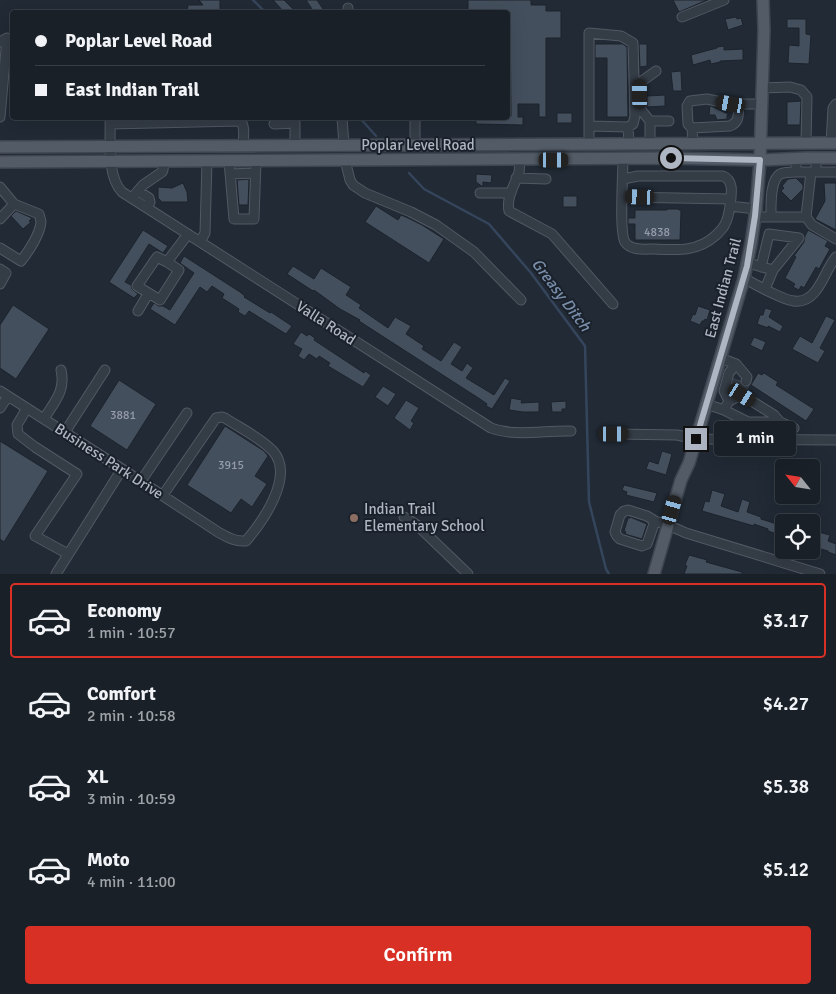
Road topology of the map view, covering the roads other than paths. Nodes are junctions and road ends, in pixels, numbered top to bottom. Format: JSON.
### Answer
{"nodes":[{"id":1,"x":724,"y":0,"type":"edge"},
{"id":2,"x":762,"y":0,"type":"edge"},
{"id":3,"x":682,"y":17,"type":"dead end"},
{"id":4,"x":0,"y":42,"type":"edge"},
{"id":5,"x":3,"y":58,"type":"edge"},
{"id":6,"x":656,"y":71,"type":"dead end"},
{"id":7,"x":2,"y":77,"type":"edge"},
{"id":8,"x":762,"y":88,"type":"junction"},
{"id":9,"x":1,"y":98,"type":"edge"},
{"id":10,"x":739,"y":104,"type":"junction"},
{"id":11,"x":761,"y":104,"type":"junction"},
{"id":12,"x":836,"y":104,"type":"edge"},
{"id":13,"x":0,"y":117,"type":"edge"},
{"id":14,"x":243,"y":120,"type":"edge"},
{"id":15,"x":298,"y":120,"type":"edge"},
{"id":16,"x":342,"y":120,"type":"edge"},
{"id":17,"x":415,"y":120,"type":"edge"},
{"id":18,"x":110,"y":121,"type":"edge"},
{"id":19,"x":650,"y":121,"type":"junction"},
{"id":20,"x":669,"y":121,"type":"dead end"},
{"id":21,"x":274,"y":124,"type":"dead end"},
{"id":22,"x":590,"y":126,"type":"junction"},
{"id":23,"x":628,"y":127,"type":"junction"},
{"id":24,"x":716,"y":127,"type":"junction"},
{"id":25,"x":692,"y":128,"type":"junction"},
{"id":26,"x":760,"y":143,"type":"junction"},
{"id":27,"x":806,"y":143,"type":"junction"},
{"id":28,"x":834,"y":143,"type":"edge"},
{"id":29,"x":589,"y":144,"type":"junction"},
{"id":30,"x":629,"y":144,"type":"junction"},
{"id":31,"x":650,"y":144,"type":"junction"},
{"id":32,"x":693,"y":144,"type":"junction"},
{"id":33,"x":717,"y":144,"type":"junction"},
{"id":34,"x":344,"y":145,"type":"junction"},
{"id":35,"x":415,"y":145,"type":"junction"},
{"id":36,"x":111,"y":146,"type":"junction"},
{"id":37,"x":242,"y":146,"type":"junction"},
{"id":38,"x":295,"y":146,"type":"junction"},
{"id":39,"x":0,"y":147,"type":"edge"},
{"id":40,"x":796,"y":158,"type":"junction"},
{"id":41,"x":816,"y":158,"type":"junction"},
{"id":42,"x":836,"y":158,"type":"edge"},
{"id":43,"x":623,"y":159,"type":"junction"},
{"id":44,"x":345,"y":160,"type":"junction"},
{"id":45,"x":520,"y":160,"type":"junction"},
{"id":46,"x":760,"y":160,"type":"junction"},
{"id":47,"x":164,"y":161,"type":"junction"},
{"id":48,"x":207,"y":161,"type":"junction"},
{"id":49,"x":229,"y":161,"type":"junction"},
{"id":50,"x":0,"y":162,"type":"edge"},
{"id":51,"x":111,"y":162,"type":"junction"},
{"id":52,"x":256,"y":167,"type":"junction"},
{"id":53,"x":796,"y":172,"type":"junction"},
{"id":54,"x":814,"y":172,"type":"junction"},
{"id":55,"x":836,"y":172,"type":"edge"},
{"id":56,"x":230,"y":174,"type":"junction"},
{"id":57,"x":516,"y":178,"type":"junction"},
{"id":58,"x":546,"y":179,"type":"dead end"},
{"id":59,"x":623,"y":179,"type":"junction"},
{"id":60,"x":0,"y":188,"type":"edge"},
{"id":61,"x":480,"y":193,"type":"dead end"},
{"id":62,"x":511,"y":193,"type":"junction"},
{"id":63,"x":757,"y":194,"type":"junction"},
{"id":64,"x":135,"y":195,"type":"junction"},
{"id":65,"x":772,"y":196,"type":"junction"},
{"id":66,"x":622,"y":197,"type":"junction"},
{"id":67,"x":731,"y":203,"type":"junction"},
{"id":68,"x":14,"y":204,"type":"junction"},
{"id":69,"x":755,"y":213,"type":"junction"},
{"id":70,"x":771,"y":216,"type":"junction"},
{"id":71,"x":806,"y":218,"type":"junction"},
{"id":72,"x":0,"y":219,"type":"edge"},
{"id":73,"x":188,"y":234,"type":"junction"},
{"id":74,"x":836,"y":239,"type":"edge"},
{"id":75,"x":200,"y":242,"type":"junction"},
{"id":76,"x":0,"y":248,"type":"edge"},
{"id":77,"x":836,"y":257,"type":"edge"},
{"id":78,"x":167,"y":262,"type":"junction"},
{"id":79,"x":748,"y":262,"type":"junction"},
{"id":80,"x":761,"y":267,"type":"junction"},
{"id":81,"x":0,"y":269,"type":"edge"},
{"id":82,"x":773,"y":270,"type":"junction"},
{"id":83,"x":744,"y":278,"type":"junction"},
{"id":84,"x":0,"y":284,"type":"edge"},
{"id":85,"x":765,"y":289,"type":"junction"},
{"id":86,"x":148,"y":294,"type":"junction"},
{"id":87,"x":521,"y":300,"type":"dead end"},
{"id":88,"x":613,"y":304,"type":"dead end"},
{"id":89,"x":138,"y":310,"type":"dead end"},
{"id":90,"x":720,"y":358,"type":"junction"},
{"id":91,"x":736,"y":364,"type":"junction"},
{"id":92,"x":61,"y":370,"type":"dead end"},
{"id":93,"x":105,"y":370,"type":"dead end"},
{"id":94,"x":741,"y":387,"type":"junction"},
{"id":95,"x":4,"y":393,"type":"edge"},
{"id":96,"x":729,"y":401,"type":"junction"},
{"id":97,"x":706,"y":404,"type":"junction"},
{"id":98,"x":0,"y":408,"type":"edge"},
{"id":99,"x":27,"y":408,"type":"junction"},
{"id":100,"x":724,"y":410,"type":"junction"},
{"id":101,"x":187,"y":413,"type":"dead end"},
{"id":102,"x":44,"y":418,"type":"junction"},
{"id":103,"x":780,"y":422,"type":"junction"},
{"id":104,"x":768,"y":423,"type":"junction"},
{"id":105,"x":794,"y":428,"type":"dead end"},
{"id":106,"x":571,"y":431,"type":"dead end"},
{"id":107,"x":65,"y":432,"type":"junction"},
{"id":108,"x":614,"y":434,"type":"dead end"},
{"id":109,"x":696,"y":439,"type":"junction"},
{"id":110,"x":768,"y":439,"type":"junction"},
{"id":111,"x":836,"y":440,"type":"edge"},
{"id":112,"x":122,"y":469,"type":"junction"},
{"id":113,"x":141,"y":481,"type":"junction"},
{"id":114,"x":162,"y":495,"type":"junction"},
{"id":115,"x":404,"y":517,"type":"dead end"},
{"id":116,"x":655,"y":521,"type":"junction"},
{"id":117,"x":668,"y":525,"type":"junction"},
{"id":118,"x":68,"y":554,"type":"junction"},
{"id":119,"x":56,"y":574,"type":"edge"},
{"id":120,"x":468,"y":574,"type":"edge"},
{"id":121,"x":654,"y":574,"type":"edge"},
{"id":122,"x":820,"y":574,"type":"edge"}],
"edges":[{"from":1,"to":3,"type":"street"},
{"from":2,"to":8,"type":"main road","name":"East Indian Trail"},
{"from":4,"to":5,"type":"street"},
{"from":5,"to":7,"type":"street"},
{"from":6,"to":19,"type":"street"},
{"from":7,"to":9,"type":"street"},
{"from":8,"to":11,"type":"main road","name":"East Indian Trail"},
{"from":8,"to":27,"type":"street"},
{"from":9,"to":13,"type":"street"},
{"from":10,"to":11,"type":"street"},
{"from":10,"to":24,"type":"street"},
{"from":10,"to":25,"type":"street"},
{"from":11,"to":26,"type":"main road","name":"East Indian Trail"},
{"from":12,"to":28,"type":"street"},
{"from":14,"to":18,"type":"street"},
{"from":14,"to":37,"type":"street"},
{"from":15,"to":21,"type":"street"},
{"from":15,"to":38,"type":"street"},
{"from":16,"to":34,"type":"street"},
{"from":17,"to":35,"type":"street"},
{"from":18,"to":36,"type":"street","name":"Valla Road"},
{"from":19,"to":20,"type":"street"},
{"from":19,"to":31,"type":"street"},
{"from":22,"to":23,"type":"street"},
{"from":22,"to":23,"type":"street"},
{"from":22,"to":29,"type":"street"},
{"from":23,"to":30,"type":"street"},
{"from":24,"to":25,"type":"street"},
{"from":24,"to":33,"type":"street"},
{"from":25,"to":32,"type":"street"},
{"from":26,"to":27,"type":"main road","name":"Poplar Level Road"},
{"from":26,"to":33,"type":"main road","name":"Poplar Level Road"},
{"from":26,"to":46,"type":"main road","name":"East Indian Trail"},
{"from":27,"to":28,"type":"main road","name":"Poplar Level Road"},
{"from":29,"to":30,"type":"main road","name":"Poplar Level Road"},
{"from":29,"to":35,"type":"main road","name":"Poplar Level Road"},
{"from":30,"to":31,"type":"main road","name":"Poplar Level Road"},
{"from":31,"to":32,"type":"main road","name":"Poplar Level Road"},
{"from":32,"to":33,"type":"main road","name":"Poplar Level Road"},
{"from":34,"to":35,"type":"main road","name":"Poplar Level Road"},
{"from":34,"to":38,"type":"main road","name":"Poplar Level Road"},
{"from":36,"to":37,"type":"main road","name":"Poplar Level Road"},
{"from":36,"to":39,"type":"main road","name":"Poplar Level Road"},
{"from":36,"to":51,"type":"street","name":"Valla Road"},
{"from":37,"to":38,"type":"main road","name":"Poplar Level Road"},
{"from":40,"to":41,"type":"main road","name":"Poplar Level Road"},
{"from":40,"to":46,"type":"main road","name":"Poplar Level Road"},
{"from":40,"to":53,"type":"street"},
{"from":41,"to":42,"type":"main road","name":"Poplar Level Road"},
{"from":41,"to":54,"type":"street"},
{"from":43,"to":45,"type":"main road","name":"Poplar Level Road"},
{"from":43,"to":46,"type":"main road","name":"Poplar Level Road"},
{"from":43,"to":59,"type":"street"},
{"from":44,"to":45,"type":"main road","name":"Poplar Level Road"},
{"from":44,"to":52,"type":"main road","name":"Poplar Level Road"},
{"from":44,"to":87,"type":"street"},
{"from":45,"to":57,"type":"street"},
{"from":46,"to":63,"type":"main road","name":"East Indian Trail"},
{"from":47,"to":48,"type":"main road","name":"Poplar Level Road"},
{"from":47,"to":51,"type":"main road","name":"Poplar Level Road"},
{"from":47,"to":64,"type":"street"},
{"from":48,"to":49,"type":"main road","name":"Poplar Level Road"},
{"from":48,"to":75,"type":"street"},
{"from":49,"to":52,"type":"main road","name":"Poplar Level Road"},
{"from":49,"to":56,"type":"street"},
{"from":50,"to":51,"type":"main road","name":"Poplar Level Road"},
{"from":51,"to":64,"type":"street","name":"Valla Road"},
{"from":52,"to":56,"type":"street"},
{"from":52,"to":56,"type":"street"},
{"from":53,"to":54,"type":"street"},
{"from":53,"to":65,"type":"street"},
{"from":54,"to":55,"type":"street"},
{"from":54,"to":71,"type":"street"},
{"from":57,"to":58,"type":"street"},
{"from":57,"to":62,"type":"street"},
{"from":59,"to":66,"type":"street"},
{"from":59,"to":67,"type":"street"},
{"from":60,"to":68,"type":"street"},
{"from":61,"to":62,"type":"street"},
{"from":62,"to":88,"type":"street"},
{"from":63,"to":65,"type":"street"},
{"from":63,"to":69,"type":"main road","name":"East Indian Trail"},
{"from":64,"to":73,"type":"street","name":"Valla Road"},
{"from":65,"to":70,"type":"street"},
{"from":66,"to":67,"type":"street"},
{"from":66,"to":67,"type":"street"},
{"from":67,"to":69,"type":"street"},
{"from":68,"to":72,"type":"street"},
{"from":68,"to":76,"type":"street"},
{"from":69,"to":70,"type":"street"},
{"from":69,"to":79,"type":"main road","name":"East Indian Trail"},
{"from":70,"to":71,"type":"street"},
{"from":71,"to":74,"type":"street"},
{"from":73,"to":75,"type":"street","name":"Valla Road"},
{"from":73,"to":78,"type":"street"},
{"from":75,"to":106,"type":"street","name":"Valla Road"},
{"from":77,"to":85,"type":"street"},
{"from":78,"to":86,"type":"street"},
{"from":78,"to":86,"type":"street"},
{"from":79,"to":80,"type":"street"},
{"from":79,"to":83,"type":"main road","name":"East Indian Trail"},
{"from":80,"to":82,"type":"street"},
{"from":80,"to":82,"type":"street"},
{"from":81,"to":84,"type":"street"},
{"from":82,"to":85,"type":"street"},
{"from":83,"to":85,"type":"street"},
{"from":83,"to":90,"type":"main road","name":"East Indian Trail"},
{"from":86,"to":89,"type":"street"},
{"from":90,"to":91,"type":"street"},
{"from":90,"to":97,"type":"main road","name":"East Indian Trail"},
{"from":91,"to":94,"type":"street"},
{"from":91,"to":96,"type":"street"},
{"from":92,"to":102,"type":"street"},
{"from":93,"to":107,"type":"street"},
{"from":94,"to":96,"type":"street"},
{"from":94,"to":103,"type":"street"},
{"from":95,"to":98,"type":"street"},
{"from":95,"to":99,"type":"street","name":"Business Park Drive"},
{"from":96,"to":100,"type":"street"},
{"from":97,"to":100,"type":"street"},
{"from":97,"to":109,"type":"main road","name":"East Indian Trail"},
{"from":99,"to":102,"type":"street","name":"Business Park Drive"},
{"from":99,"to":118,"type":"street"},
{"from":100,"to":104,"type":"street"},
{"from":101,"to":113,"type":"street"},
{"from":102,"to":107,"type":"street","name":"Business Park Drive"},
{"from":103,"to":104,"type":"street"},
{"from":103,"to":105,"type":"street"},
{"from":104,"to":110,"type":"street"},
{"from":107,"to":112,"type":"street","name":"Business Park Drive"},
{"from":108,"to":109,"type":"street"},
{"from":109,"to":110,"type":"street"},
{"from":109,"to":117,"type":"main road","name":"East Indian Trail"},
{"from":110,"to":111,"type":"street"},
{"from":112,"to":113,"type":"street","name":"Business Park Drive"},
{"from":112,"to":118,"type":"street"},
{"from":113,"to":114,"type":"street","name":"Business Park Drive"},
{"from":114,"to":114,"type":"street","name":"Business Park Drive"},
{"from":115,"to":120,"type":"street"},
{"from":116,"to":116,"type":"street"},
{"from":116,"to":117,"type":"street"},
{"from":117,"to":121,"type":"main road","name":"East Indian Trail"},
{"from":117,"to":122,"type":"street"},
{"from":118,"to":119,"type":"street"}]}
